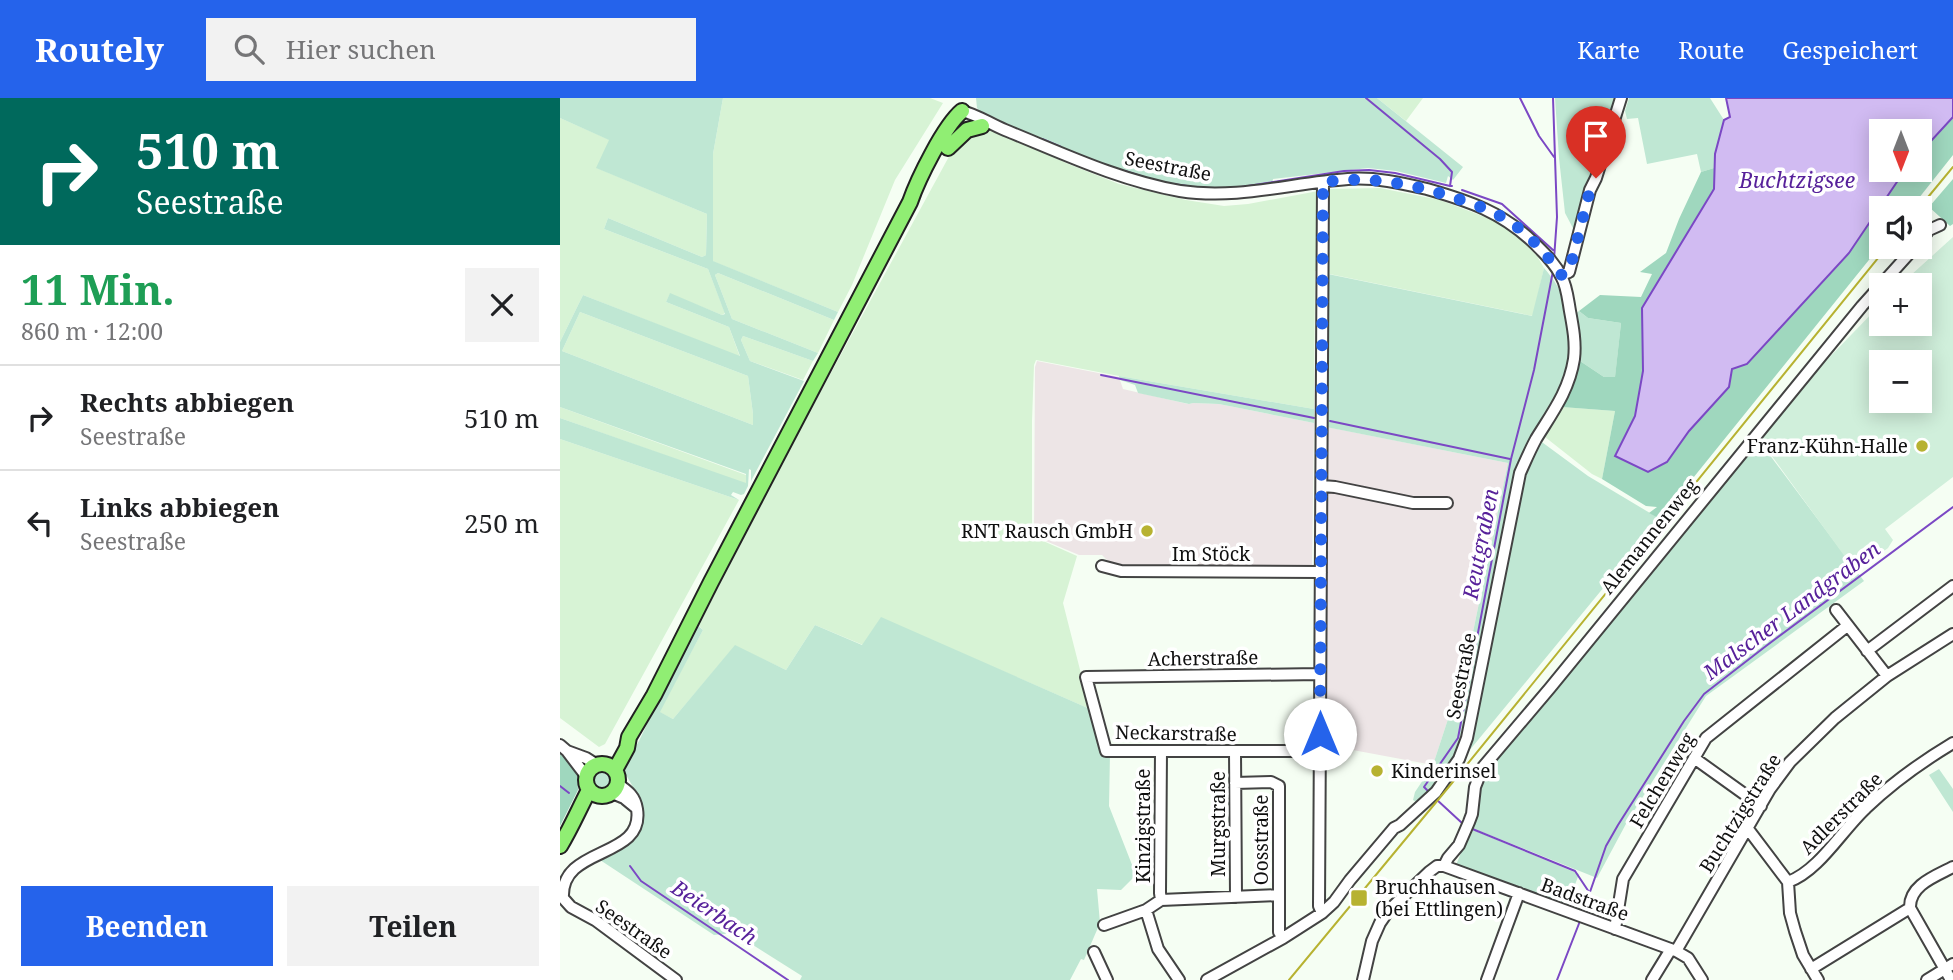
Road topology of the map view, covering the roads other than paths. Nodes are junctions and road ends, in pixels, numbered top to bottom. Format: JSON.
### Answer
{"nodes":[{"id":1,"x":1621,"y":98,"type":"edge"},
{"id":2,"x":965,"y":104,"type":"edge"},
{"id":3,"x":989,"y":127,"type":"junction"},
{"id":4,"x":948,"y":148,"type":"junction"},
{"id":5,"x":1323,"y":182,"type":"junction"},
{"id":6,"x":910,"y":202,"type":"junction"},
{"id":7,"x":1940,"y":225,"type":"dead end"},
{"id":8,"x":1932,"y":229,"type":"edge"},
{"id":9,"x":1904,"y":259,"type":"edge"},
{"id":10,"x":1557,"y":269,"type":"junction"},
{"id":11,"x":1322,"y":486,"type":"junction"},
{"id":12,"x":1447,"y":503,"type":"dead end"},
{"id":13,"x":1102,"y":566,"type":"dead end"},
{"id":14,"x":1321,"y":572,"type":"junction"},
{"id":15,"x":1953,"y":586,"type":"edge"},
{"id":16,"x":1836,"y":610,"type":"dead end"},
{"id":17,"x":1847,"y":626,"type":"junction"},
{"id":18,"x":1953,"y":634,"type":"edge"},
{"id":19,"x":1867,"y":651,"type":"junction"},
{"id":20,"x":1320,"y":674,"type":"junction"},
{"id":21,"x":1886,"y":676,"type":"junction"},
{"id":22,"x":1087,"y":677,"type":"joint"},
{"id":23,"x":1953,"y":743,"type":"edge"},
{"id":24,"x":564,"y":748,"type":"edge"},
{"id":25,"x":1161,"y":751,"type":"junction"},
{"id":26,"x":1235,"y":751,"type":"junction"},
{"id":27,"x":1320,"y":751,"type":"junction"},
{"id":28,"x":1694,"y":758,"type":"junction"},
{"id":29,"x":603,"y":780,"type":"junction"},
{"id":30,"x":1235,"y":783,"type":"junction"},
{"id":31,"x":1761,"y":806,"type":"junction"},
{"id":32,"x":1748,"y":829,"type":"junction"},
{"id":33,"x":560,"y":846,"type":"edge"},
{"id":34,"x":1444,"y":866,"type":"junction"},
{"id":35,"x":1953,"y":867,"type":"edge"},
{"id":36,"x":1788,"y":882,"type":"junction"},
{"id":37,"x":1519,"y":893,"type":"junction"},
{"id":38,"x":1279,"y":895,"type":"junction"},
{"id":39,"x":1236,"y":897,"type":"junction"},
{"id":40,"x":1161,"y":900,"type":"junction"},
{"id":41,"x":1910,"y":908,"type":"junction"},
{"id":42,"x":1146,"y":910,"type":"junction"},
{"id":43,"x":1322,"y":913,"type":"junction"},
{"id":44,"x":1104,"y":925,"type":"dead end"},
{"id":45,"x":1615,"y":929,"type":"junction"},
{"id":46,"x":1283,"y":938,"type":"junction"},
{"id":47,"x":1673,"y":950,"type":"junction"},
{"id":48,"x":1094,"y":952,"type":"dead end"},
{"id":49,"x":1949,"y":966,"type":"edge"},
{"id":50,"x":1811,"y":969,"type":"junction"},
{"id":51,"x":676,"y":980,"type":"edge"},
{"id":52,"x":1107,"y":980,"type":"edge"},
{"id":53,"x":1179,"y":980,"type":"edge"},
{"id":54,"x":1206,"y":980,"type":"edge"},
{"id":55,"x":1363,"y":980,"type":"edge"},
{"id":56,"x":1487,"y":980,"type":"edge"},
{"id":57,"x":1651,"y":980,"type":"edge"},
{"id":58,"x":1702,"y":980,"type":"edge"},
{"id":59,"x":1818,"y":980,"type":"edge"},
{"id":60,"x":1927,"y":980,"type":"edge"},
{"id":61,"x":1951,"y":980,"type":"edge"}],
"edges":[{"from":1,"to":10,"type":"street"},
{"from":2,"to":3,"type":"street","name":"Seestraße"},
{"from":2,"to":4,"type":"main road"},
{"from":2,"to":6,"type":"main road"},
{"from":3,"to":4,"type":"main road"},
{"from":3,"to":5,"type":"street","name":"Seestraße"},
{"from":4,"to":6,"type":"main road"},
{"from":5,"to":10,"type":"street","name":"Seestraße"},
{"from":5,"to":11,"type":"street"},
{"from":6,"to":29,"type":"main road"},
{"from":7,"to":8,"type":"street"},
{"from":9,"to":34,"type":"street","name":"Alemannenweg"},
{"from":10,"to":43,"type":"street","name":"Seestraße"},
{"from":11,"to":12,"type":"street"},
{"from":11,"to":14,"type":"street"},
{"from":13,"to":14,"type":"street","name":"Im Stöck"},
{"from":14,"to":20,"type":"street"},
{"from":15,"to":19,"type":"street"},
{"from":16,"to":17,"type":"street"},
{"from":17,"to":19,"type":"street"},
{"from":17,"to":28,"type":"street","name":"Felchenweg"},
{"from":18,"to":21,"type":"street","name":"Buchtzigstraße"},
{"from":19,"to":21,"type":"street"},
{"from":20,"to":22,"type":"street","name":"Acherstraße"},
{"from":20,"to":27,"type":"street"},
{"from":21,"to":31,"type":"street","name":"Buchtzigstraße"},
{"from":22,"to":25,"type":"street","name":"Neckarstraße"},
{"from":23,"to":36,"type":"street","name":"Adlerstraße"},
{"from":24,"to":29,"type":"street"},
{"from":25,"to":26,"type":"street","name":"Neckarstraße"},
{"from":25,"to":40,"type":"street","name":"Kinzigstraße"},
{"from":26,"to":27,"type":"street","name":"Neckarstraße"},
{"from":26,"to":30,"type":"street","name":"Murgstraße"},
{"from":27,"to":43,"type":"street"},
{"from":28,"to":31,"type":"street"},
{"from":28,"to":45,"type":"street","name":"Felchenweg"},
{"from":29,"to":33,"type":"main road"},
{"from":29,"to":51,"type":"street","name":"Seestraße"},
{"from":30,"to":38,"type":"street","name":"Oosstraße"},
{"from":30,"to":39,"type":"street","name":"Murgstraße"},
{"from":31,"to":32,"type":"street","name":"Buchtzigstraße"},
{"from":32,"to":36,"type":"street"},
{"from":32,"to":47,"type":"street","name":"Buchtzigstraße"},
{"from":34,"to":37,"type":"street","name":"Badstraße"},
{"from":34,"to":55,"type":"street"},
{"from":35,"to":41,"type":"street"},
{"from":36,"to":50,"type":"street"},
{"from":37,"to":45,"type":"street","name":"Badstraße"},
{"from":37,"to":56,"type":"street"},
{"from":38,"to":39,"type":"street"},
{"from":38,"to":46,"type":"street","name":"Oosstraße"},
{"from":39,"to":40,"type":"street"},
{"from":40,"to":42,"type":"street"},
{"from":41,"to":49,"type":"street"},
{"from":41,"to":50,"type":"street"},
{"from":42,"to":44,"type":"street"},
{"from":42,"to":53,"type":"street"},
{"from":43,"to":46,"type":"street","name":"Seestraße"},
{"from":45,"to":47,"type":"street","name":"Badstraße"},
{"from":46,"to":54,"type":"street","name":"Seestraße"},
{"from":47,"to":57,"type":"street","name":"Buchtzigstraße"},
{"from":47,"to":58,"type":"street","name":"Badstraße"},
{"from":48,"to":52,"type":"street"},
{"from":49,"to":60,"type":"street"},
{"from":49,"to":61,"type":"street"},
{"from":50,"to":59,"type":"street"}]}
